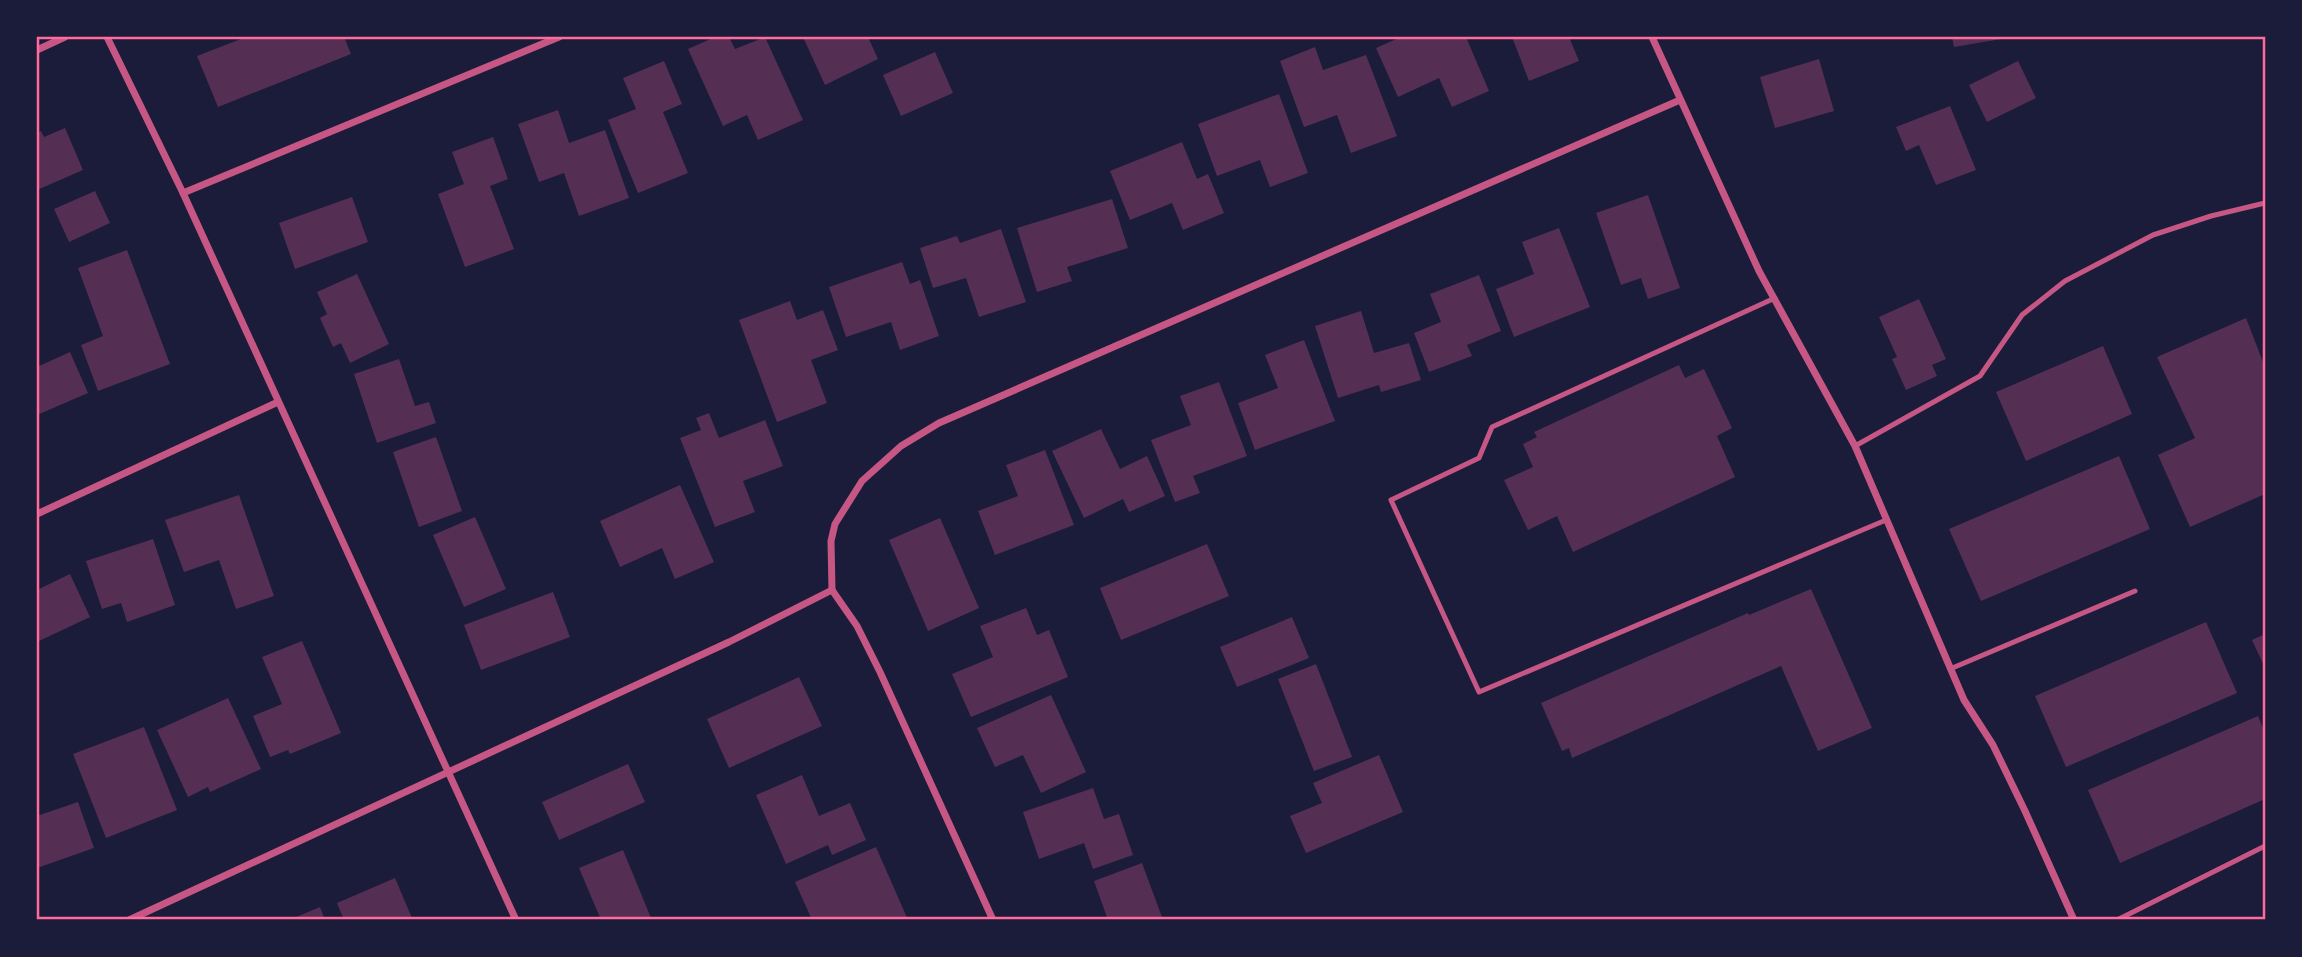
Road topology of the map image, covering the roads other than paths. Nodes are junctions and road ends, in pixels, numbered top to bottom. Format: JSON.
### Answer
{"nodes":[{"id":1,"x":65,"y":37,"type":"edge"},
{"id":2,"x":107,"y":37,"type":"edge"},
{"id":3,"x":559,"y":37,"type":"edge"},
{"id":4,"x":1652,"y":37,"type":"edge"},
{"id":5,"x":37,"y":50,"type":"edge"},
{"id":6,"x":1680,"y":100,"type":"junction"},
{"id":7,"x":183,"y":193,"type":"junction"},
{"id":8,"x":2265,"y":203,"type":"edge"},
{"id":9,"x":1775,"y":298,"type":"junction"},
{"id":10,"x":278,"y":402,"type":"junction"},
{"id":11,"x":1855,"y":446,"type":"junction"},
{"id":12,"x":37,"y":514,"type":"edge"},
{"id":13,"x":1886,"y":520,"type":"junction"},
{"id":14,"x":832,"y":590,"type":"junction"},
{"id":15,"x":2135,"y":591,"type":"dead end"},
{"id":16,"x":1950,"y":669,"type":"junction"},
{"id":17,"x":449,"y":772,"type":"junction"},
{"id":18,"x":2265,"y":846,"type":"edge"},
{"id":19,"x":129,"y":920,"type":"edge"},
{"id":20,"x":516,"y":920,"type":"edge"},
{"id":21,"x":993,"y":920,"type":"edge"},
{"id":22,"x":2074,"y":920,"type":"edge"},
{"id":23,"x":2117,"y":920,"type":"edge"}],
"edges":[{"from":1,"to":5,"type":"street"},
{"from":2,"to":7,"type":"street"},
{"from":3,"to":7,"type":"street"},
{"from":4,"to":6,"type":"street"},
{"from":6,"to":9,"type":"street"},
{"from":6,"to":14,"type":"street"},
{"from":7,"to":10,"type":"street"},
{"from":8,"to":11,"type":"lane"},
{"from":9,"to":11,"type":"street"},
{"from":9,"to":13,"type":"lane"},
{"from":10,"to":12,"type":"street"},
{"from":10,"to":17,"type":"street"},
{"from":11,"to":13,"type":"street"},
{"from":13,"to":16,"type":"street"},
{"from":14,"to":17,"type":"street"},
{"from":14,"to":21,"type":"street"},
{"from":15,"to":16,"type":"lane"},
{"from":16,"to":22,"type":"street"},
{"from":17,"to":19,"type":"street"},
{"from":17,"to":20,"type":"street"},
{"from":18,"to":23,"type":"lane"}]}
